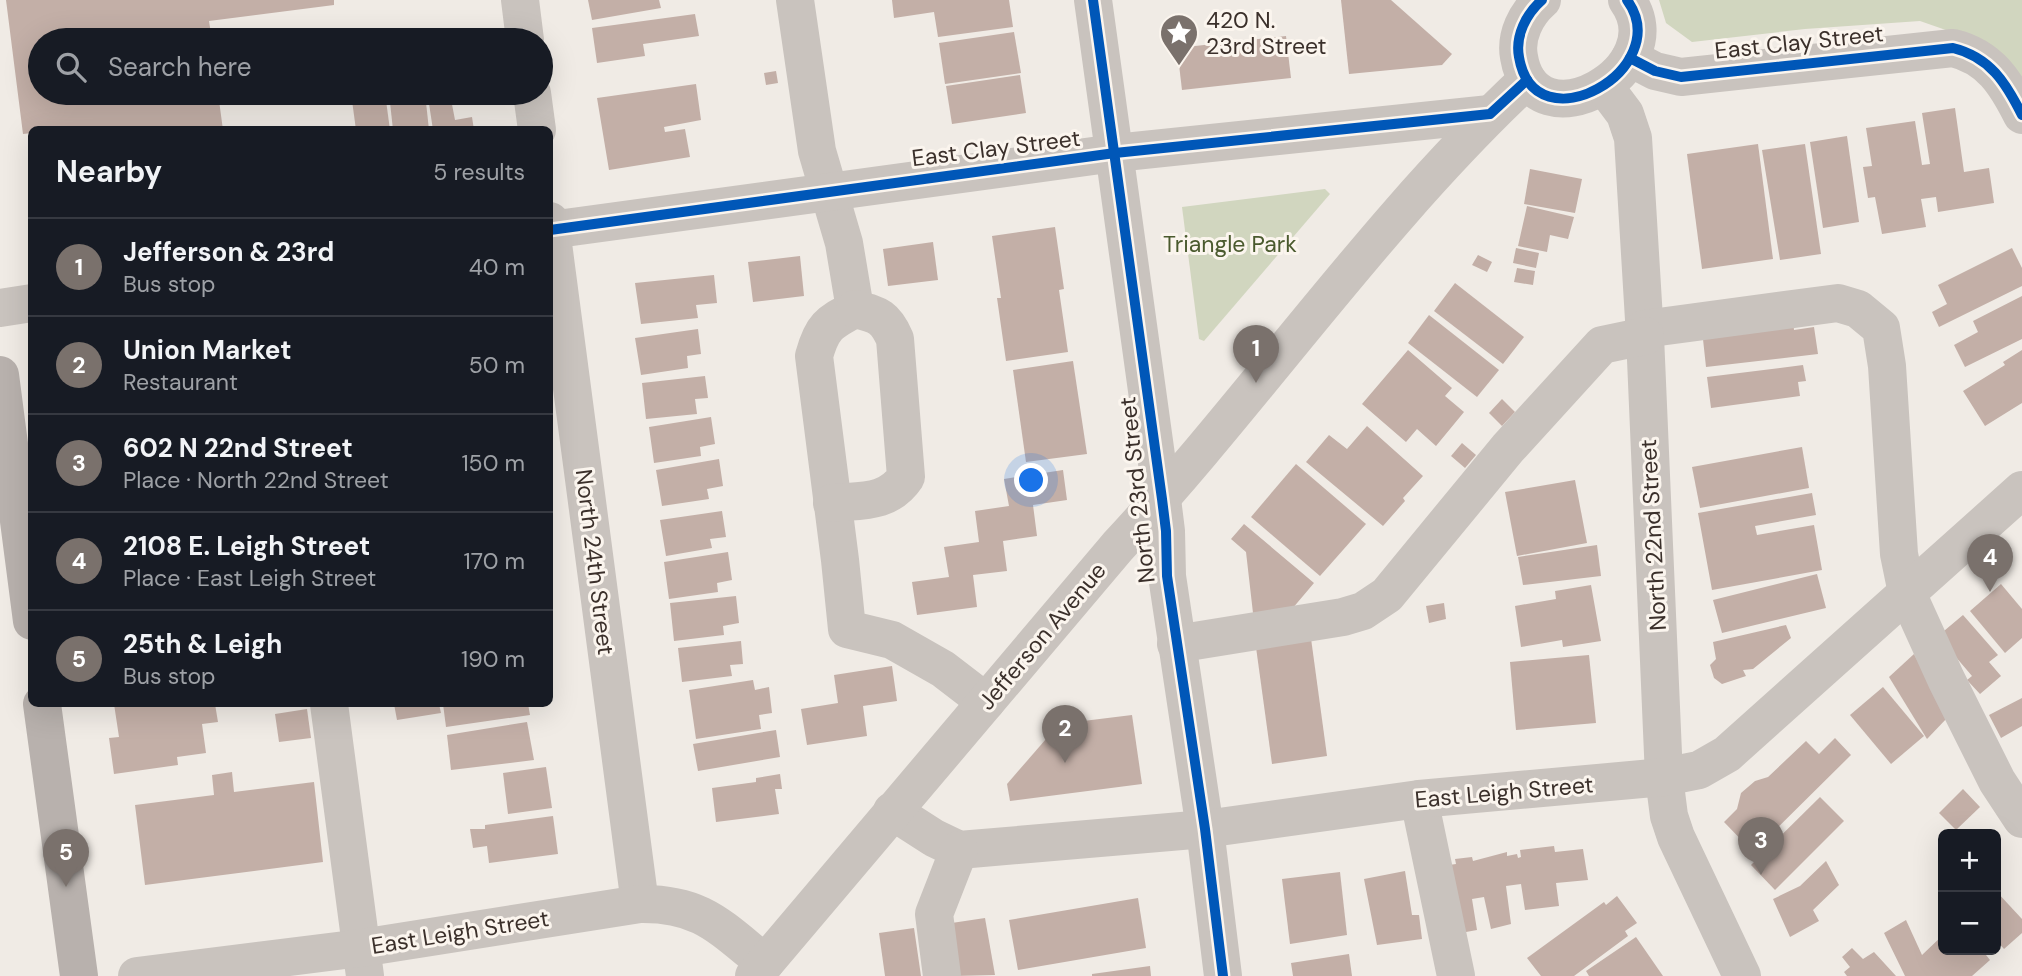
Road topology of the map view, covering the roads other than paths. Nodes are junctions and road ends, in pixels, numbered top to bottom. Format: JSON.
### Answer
{"nodes":[{"id":1,"x":520,"y":0,"type":"edge"},
{"id":2,"x":795,"y":0,"type":"edge"},
{"id":3,"x":1093,"y":0,"type":"edge"},
{"id":4,"x":1542,"y":0,"type":"edge"},
{"id":5,"x":1627,"y":0,"type":"edge"},
{"id":6,"x":524,"y":28,"type":"edge"},
{"id":7,"x":1630,"y":58,"type":"junction"},
{"id":8,"x":1527,"y":80,"type":"junction"},
{"id":9,"x":1604,"y":86,"type":"junction"},
{"id":10,"x":534,"y":105,"type":"edge"},
{"id":11,"x":1490,"y":114,"type":"junction"},
{"id":12,"x":2022,"y":115,"type":"edge"},
{"id":13,"x":536,"y":126,"type":"edge"},
{"id":14,"x":1115,"y":153,"type":"junction"},
{"id":15,"x":830,"y":191,"type":"junction"},
{"id":16,"x":553,"y":227,"type":"edge"},
{"id":17,"x":553,"y":250,"type":"edge"},
{"id":18,"x":28,"y":304,"type":"edge"},
{"id":19,"x":0,"y":308,"type":"edge"},
{"id":20,"x":855,"y":309,"type":"junction"},
{"id":21,"x":1644,"y":333,"type":"junction"},
{"id":22,"x":0,"y":375,"type":"edge"},
{"id":23,"x":2022,"y":490,"type":"edge"},
{"id":24,"x":1162,"y":499,"type":"junction"},
{"id":25,"x":832,"y":503,"type":"junction"},
{"id":26,"x":28,"y":590,"type":"edge"},
{"id":27,"x":1907,"y":593,"type":"junction"},
{"id":28,"x":1176,"y":644,"type":"junction"},
{"id":29,"x":986,"y":702,"type":"junction"},
{"id":30,"x":42,"y":707,"type":"edge"},
{"id":31,"x":329,"y":707,"type":"edge"},
{"id":32,"x":1664,"y":777,"type":"junction"},
{"id":33,"x":1419,"y":799,"type":"junction"},
{"id":34,"x":892,"y":811,"type":"junction"},
{"id":35,"x":2022,"y":819,"type":"edge"},
{"id":36,"x":1205,"y":829,"type":"junction"},
{"id":37,"x":959,"y":850,"type":"junction"},
{"id":38,"x":640,"y":904,"type":"junction"},
{"id":39,"x":363,"y":962,"type":"edge"},
{"id":40,"x":760,"y":969,"type":"edge"},
{"id":41,"x":79,"y":976,"type":"edge"},
{"id":42,"x":136,"y":976,"type":"edge"},
{"id":43,"x":942,"y":976,"type":"edge"},
{"id":44,"x":1223,"y":976,"type":"edge"},
{"id":45,"x":1456,"y":976,"type":"edge"},
{"id":46,"x":1742,"y":976,"type":"edge"}],
"edges":[{"from":1,"to":6,"type":"street"},
{"from":2,"to":15,"type":"street"},
{"from":3,"to":14,"type":"street","name":"North 23rd Street"},
{"from":4,"to":8,"type":"street"},
{"from":5,"to":7,"type":"street"},
{"from":7,"to":9,"type":"street"},
{"from":7,"to":12,"type":"street","name":"East Clay Street"},
{"from":8,"to":9,"type":"street"},
{"from":8,"to":11,"type":"street","name":"Jefferson Avenue"},
{"from":9,"to":21,"type":"street","name":"North 22nd Street"},
{"from":10,"to":13,"type":"street"},
{"from":11,"to":14,"type":"street","name":"East Clay Street"},
{"from":11,"to":24,"type":"street","name":"Jefferson Avenue"},
{"from":14,"to":15,"type":"street","name":"East Clay Street"},
{"from":14,"to":24,"type":"street","name":"North 23rd Street"},
{"from":15,"to":16,"type":"street","name":"East Clay Street"},
{"from":15,"to":20,"type":"street"},
{"from":17,"to":38,"type":"street","name":"North 24th Street"},
{"from":18,"to":19,"type":"street"},
{"from":20,"to":25,"type":"street"},
{"from":20,"to":25,"type":"street"},
{"from":21,"to":27,"type":"street"},
{"from":21,"to":28,"type":"street"},
{"from":21,"to":32,"type":"street","name":"North 22nd Street"},
{"from":22,"to":26,"type":"main road"},
{"from":23,"to":27,"type":"street","name":"East Leigh Street"},
{"from":24,"to":28,"type":"street","name":"North 23rd Street"},
{"from":24,"to":29,"type":"street","name":"Jefferson Avenue"},
{"from":25,"to":29,"type":"street"},
{"from":27,"to":32,"type":"street","name":"East Leigh Street"},
{"from":27,"to":35,"type":"street"},
{"from":28,"to":36,"type":"street","name":"North 23rd Street"},
{"from":29,"to":34,"type":"street","name":"Jefferson Avenue"},
{"from":30,"to":41,"type":"main road"},
{"from":31,"to":39,"type":"street"},
{"from":32,"to":33,"type":"street","name":"East Leigh Street"},
{"from":32,"to":46,"type":"street","name":"North 22nd Street"},
{"from":33,"to":36,"type":"street","name":"East Leigh Street"},
{"from":33,"to":45,"type":"street"},
{"from":34,"to":37,"type":"street"},
{"from":34,"to":40,"type":"street","name":"Jefferson Avenue"},
{"from":36,"to":37,"type":"street","name":"East Leigh Street"},
{"from":36,"to":44,"type":"street","name":"North 23rd Street"},
{"from":37,"to":43,"type":"street"},
{"from":38,"to":39,"type":"street","name":"East Leigh Street"},
{"from":38,"to":40,"type":"street","name":"East Leigh Street"},
{"from":39,"to":42,"type":"street","name":"East Leigh Street"}]}
